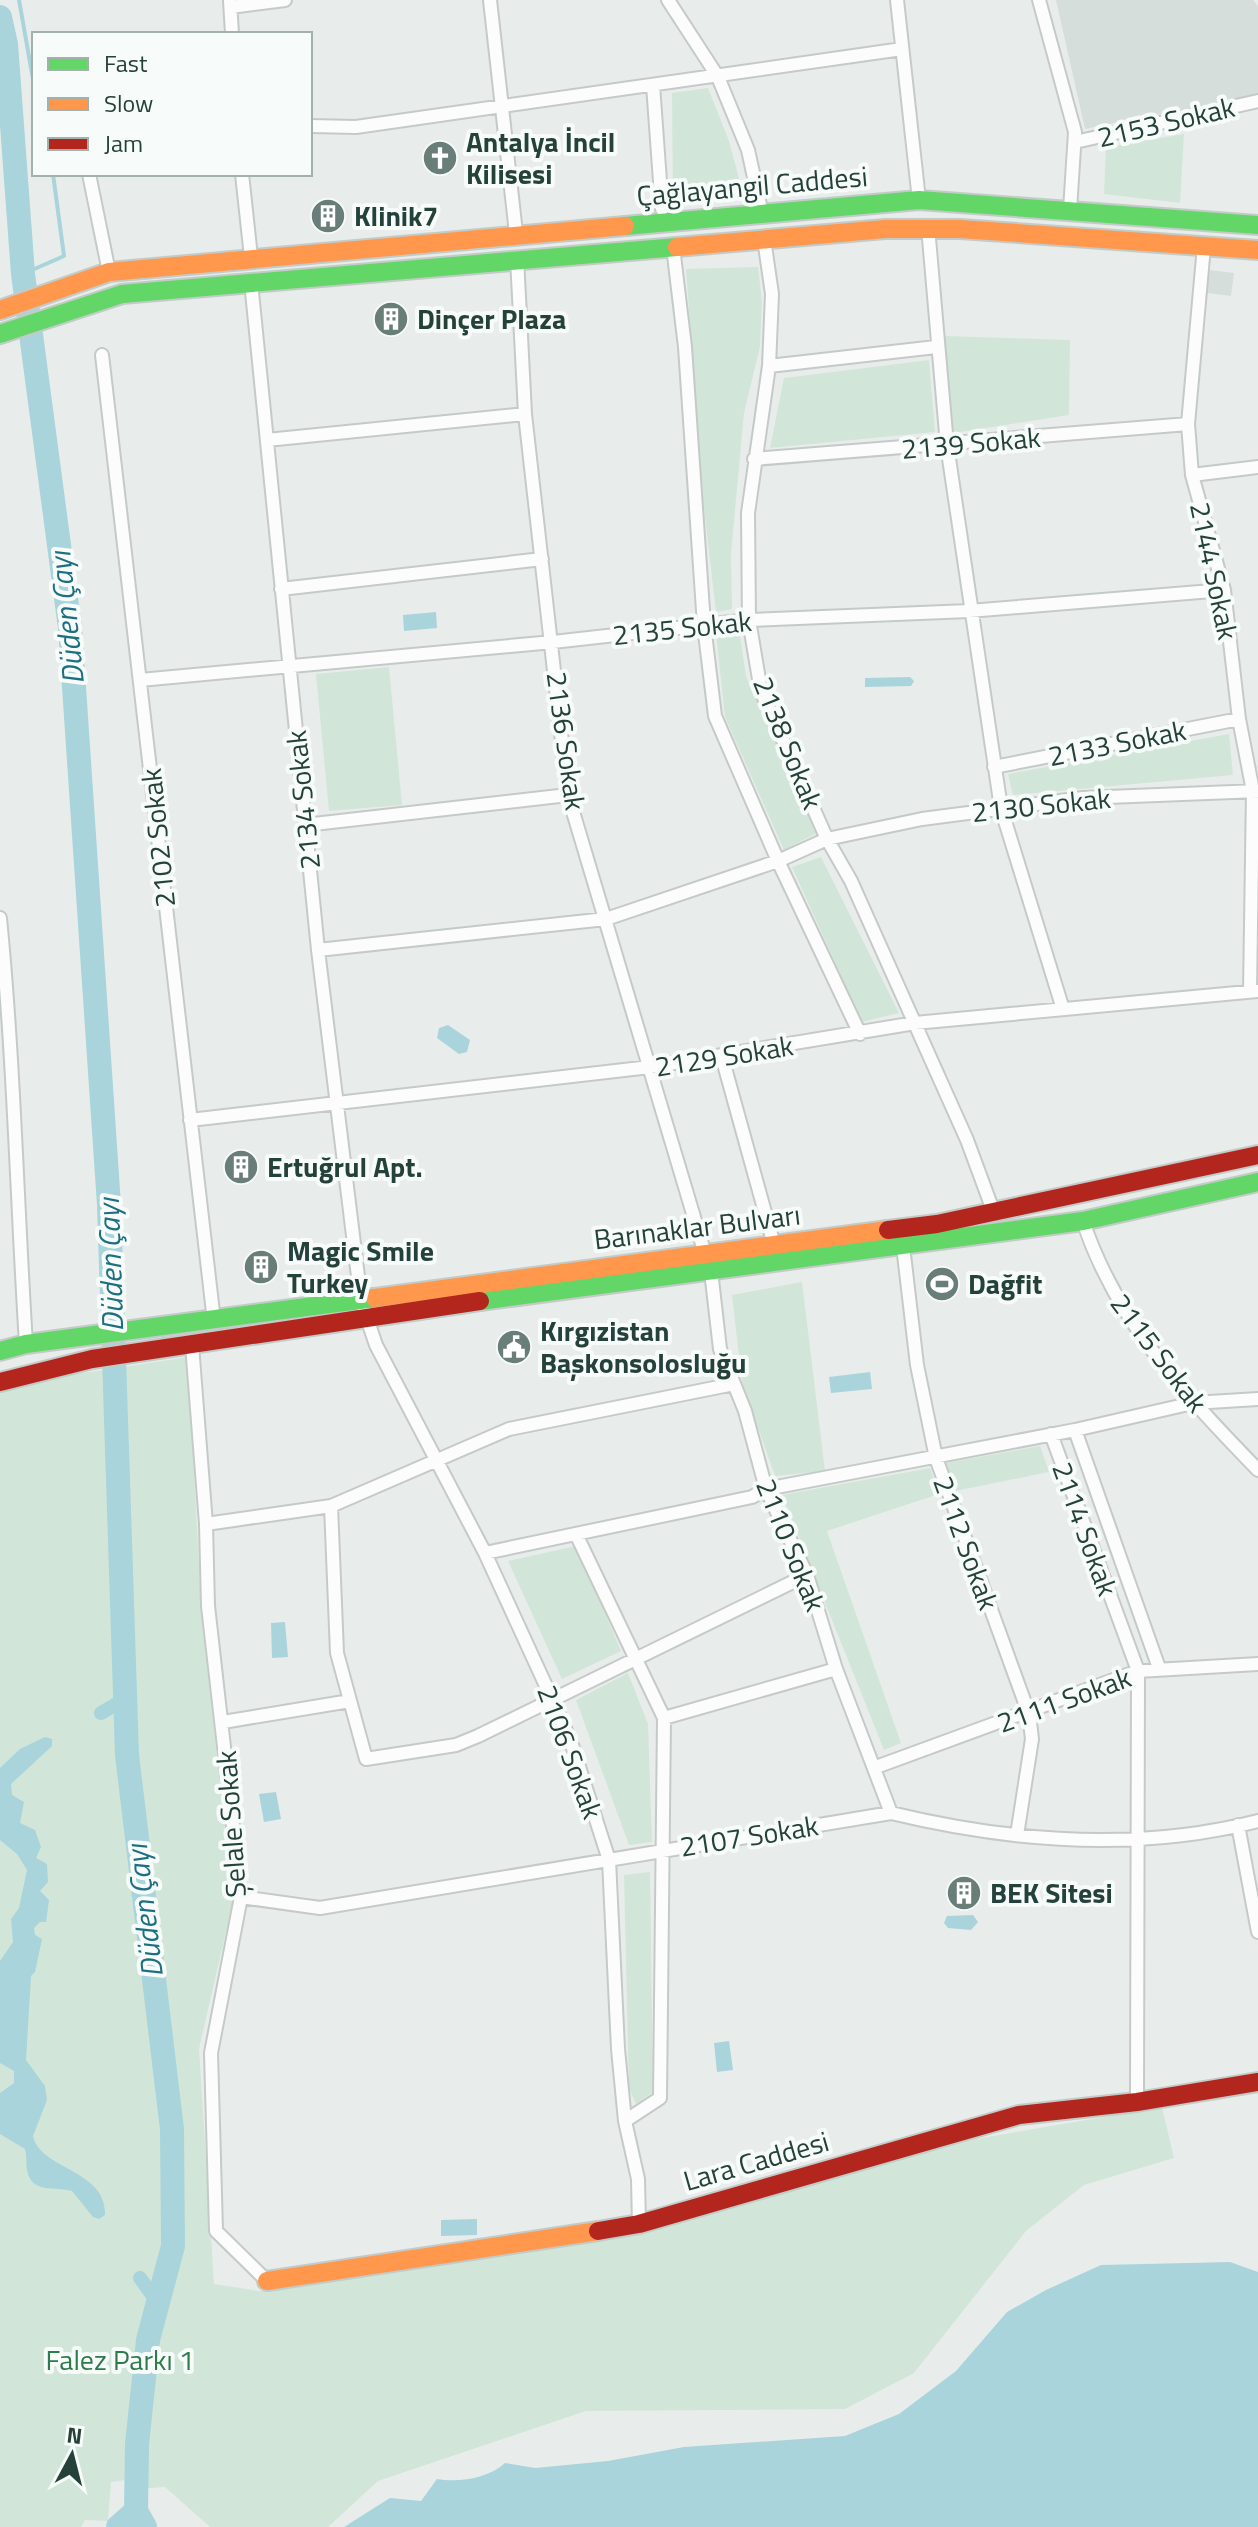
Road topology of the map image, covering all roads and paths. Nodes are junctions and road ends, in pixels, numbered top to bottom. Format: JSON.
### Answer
{"nodes":[{"id":1,"x":285,"y":0,"type":"edge"},
{"id":2,"x":490,"y":0,"type":"edge"},
{"id":3,"x":668,"y":0,"type":"edge"},
{"id":4,"x":897,"y":0,"type":"edge"},
{"id":5,"x":1039,"y":0,"type":"edge"},
{"id":6,"x":231,"y":3,"type":"edge"},
{"id":7,"x":232,"y":32,"type":"edge"},
{"id":8,"x":902,"y":49,"type":"junction"},
{"id":9,"x":718,"y":77,"type":"junction"},
{"id":10,"x":653,"y":85,"type":"junction"},
{"id":11,"x":1258,"y":101,"type":"edge"},
{"id":12,"x":502,"y":105,"type":"junction"},
{"id":13,"x":312,"y":126,"type":"edge"},
{"id":14,"x":1075,"y":142,"type":"junction"},
{"id":15,"x":89,"y":176,"type":"edge"},
{"id":16,"x":242,"y":176,"type":"edge"},
{"id":17,"x":919,"y":200,"type":"junction"},
{"id":18,"x":662,"y":209,"type":"dead end"},
{"id":19,"x":1070,"y":210,"type":"junction"},
{"id":20,"x":762,"y":214,"type":"junction"},
{"id":21,"x":1258,"y":225,"type":"edge"},
{"id":22,"x":928,"y":227,"type":"junction"},
{"id":23,"x":516,"y":233,"type":"junction"},
{"id":24,"x":764,"y":239,"type":"junction"},
{"id":25,"x":1204,"y":246,"type":"junction"},
{"id":26,"x":673,"y":247,"type":"junction"},
{"id":27,"x":1258,"y":250,"type":"edge"},
{"id":28,"x":251,"y":257,"type":"junction"},
{"id":29,"x":517,"y":258,"type":"junction"},
{"id":30,"x":109,"y":272,"type":"junction"},
{"id":31,"x":251,"y":282,"type":"junction"},
{"id":32,"x":0,"y":310,"type":"edge"},
{"id":33,"x":0,"y":334,"type":"edge"},
{"id":34,"x":936,"y":347,"type":"junction"},
{"id":35,"x":102,"y":355,"type":"dead end"},
{"id":36,"x":769,"y":366,"type":"junction"},
{"id":37,"x":525,"y":414,"type":"junction"},
{"id":38,"x":1188,"y":424,"type":"junction"},
{"id":39,"x":267,"y":440,"type":"junction"},
{"id":40,"x":947,"y":445,"type":"junction"},
{"id":41,"x":754,"y":459,"type":"junction"},
{"id":42,"x":1258,"y":467,"type":"edge"},
{"id":43,"x":1192,"y":475,"type":"junction"},
{"id":44,"x":542,"y":559,"type":"junction"},
{"id":45,"x":281,"y":589,"type":"junction"},
{"id":46,"x":1224,"y":590,"type":"junction"},
{"id":47,"x":969,"y":611,"type":"junction"},
{"id":48,"x":749,"y":620,"type":"junction"},
{"id":49,"x":704,"y":625,"type":"junction"},
{"id":50,"x":553,"y":642,"type":"junction"},
{"id":51,"x":290,"y":667,"type":"junction"},
{"id":52,"x":140,"y":680,"type":"junction"},
{"id":53,"x":1239,"y":719,"type":"junction"},
{"id":54,"x":994,"y":767,"type":"junction"},
{"id":55,"x":1256,"y":791,"type":"edge"},
{"id":56,"x":568,"y":795,"type":"junction"},
{"id":57,"x":1001,"y":808,"type":"junction"},
{"id":58,"x":305,"y":825,"type":"junction"},
{"id":59,"x":827,"y":839,"type":"junction"},
{"id":60,"x":778,"y":861,"type":"junction"},
{"id":61,"x":0,"y":918,"type":"edge"},
{"id":62,"x":606,"y":919,"type":"junction"},
{"id":63,"x":318,"y":950,"type":"junction"},
{"id":64,"x":1254,"y":991,"type":"edge"},
{"id":65,"x":1062,"y":1006,"type":"junction"},
{"id":66,"x":915,"y":1023,"type":"junction"},
{"id":67,"x":860,"y":1034,"type":"junction"},
{"id":68,"x":6,"y":1045,"type":"edge"},
{"id":69,"x":722,"y":1057,"type":"junction"},
{"id":70,"x":650,"y":1067,"type":"junction"},
{"id":71,"x":336,"y":1105,"type":"junction"},
{"id":72,"x":190,"y":1120,"type":"junction"},
{"id":73,"x":1258,"y":1155,"type":"edge"},
{"id":74,"x":1258,"y":1182,"type":"edge"},
{"id":75,"x":16,"y":1190,"type":"junction"},
{"id":76,"x":0,"y":1191,"type":"edge"},
{"id":77,"x":994,"y":1213,"type":"junction"},
{"id":78,"x":1083,"y":1221,"type":"junction"},
{"id":79,"x":774,"y":1245,"type":"junction"},
{"id":80,"x":903,"y":1246,"type":"junction"},
{"id":81,"x":708,"y":1263,"type":"junction"},
{"id":82,"x":363,"y":1309,"type":"junction"},
{"id":83,"x":214,"y":1321,"type":"junction"},
{"id":84,"x":26,"y":1344,"type":"junction"},
{"id":85,"x":192,"y":1345,"type":"junction"},
{"id":86,"x":0,"y":1351,"type":"edge"},
{"id":87,"x":0,"y":1382,"type":"edge"},
{"id":88,"x":734,"y":1384,"type":"junction"},
{"id":89,"x":1258,"y":1399,"type":"edge"},
{"id":90,"x":1193,"y":1403,"type":"junction"},
{"id":91,"x":1075,"y":1430,"type":"junction"},
{"id":92,"x":1051,"y":1434,"type":"junction"},
{"id":93,"x":936,"y":1458,"type":"junction"},
{"id":94,"x":434,"y":1462,"type":"junction"},
{"id":95,"x":1258,"y":1470,"type":"edge"},
{"id":96,"x":766,"y":1489,"type":"junction"},
{"id":97,"x":331,"y":1506,"type":"junction"},
{"id":98,"x":206,"y":1524,"type":"junction"},
{"id":99,"x":576,"y":1534,"type":"junction"},
{"id":100,"x":485,"y":1553,"type":"junction"},
{"id":101,"x":807,"y":1575,"type":"junction"},
{"id":102,"x":637,"y":1659,"type":"junction"},
{"id":103,"x":1258,"y":1664,"type":"edge"},
{"id":104,"x":1159,"y":1668,"type":"junction"},
{"id":105,"x":836,"y":1669,"type":"junction"},
{"id":106,"x":1138,"y":1671,"type":"junction"},
{"id":107,"x":552,"y":1699,"type":"junction"},
{"id":108,"x":350,"y":1701,"type":"junction"},
{"id":109,"x":1029,"y":1714,"type":"junction"},
{"id":110,"x":664,"y":1718,"type":"junction"},
{"id":111,"x":223,"y":1722,"type":"junction"},
{"id":112,"x":876,"y":1767,"type":"junction"},
{"id":113,"x":891,"y":1813,"type":"junction"},
{"id":114,"x":1258,"y":1821,"type":"edge"},
{"id":115,"x":1238,"y":1825,"type":"junction"},
{"id":116,"x":1017,"y":1835,"type":"junction"},
{"id":117,"x":1135,"y":1840,"type":"junction"},
{"id":118,"x":660,"y":1850,"type":"junction"},
{"id":119,"x":609,"y":1860,"type":"junction"},
{"id":120,"x":241,"y":1897,"type":"junction"},
{"id":121,"x":1258,"y":1932,"type":"edge"},
{"id":122,"x":1258,"y":2082,"type":"edge"},
{"id":123,"x":1137,"y":2102,"type":"junction"},
{"id":124,"x":625,"y":2121,"type":"junction"},
{"id":125,"x":639,"y":2224,"type":"junction"},
{"id":126,"x":267,"y":2281,"type":"joint"}],
"edges":[{"from":1,"to":6,"type":"street"},
{"from":2,"to":12,"type":"street"},
{"from":3,"to":9,"type":"street"},
{"from":4,"to":8,"type":"street"},
{"from":5,"to":14,"type":"street"},
{"from":6,"to":7,"type":"street"},
{"from":8,"to":9,"type":"street"},
{"from":8,"to":17,"type":"street"},
{"from":9,"to":10,"type":"street"},
{"from":9,"to":20,"type":"street"},
{"from":10,"to":12,"type":"street"},
{"from":10,"to":18,"type":"street"},
{"from":11,"to":14,"type":"street","name":"2153 Sokak"},
{"from":12,"to":13,"type":"street"},
{"from":12,"to":23,"type":"street"},
{"from":14,"to":19,"type":"street"},
{"from":15,"to":30,"type":"street"},
{"from":16,"to":28,"type":"street"},
{"from":17,"to":19,"type":"main road","name":"Çağlayangil Caddesi"},
{"from":17,"to":20,"type":"main road","name":"Çağlayangil Caddesi"},
{"from":19,"to":21,"type":"main road","name":"Çağlayangil Caddesi"},
{"from":20,"to":23,"type":"main road","name":"Çağlayangil Caddesi"},
{"from":22,"to":24,"type":"main road","name":"Çağlayangil Caddesi"},
{"from":22,"to":25,"type":"main road","name":"Çağlayangil Caddesi"},
{"from":22,"to":34,"type":"street"},
{"from":23,"to":28,"type":"main road","name":"Çağlayangil Caddesi"},
{"from":24,"to":26,"type":"main road","name":"Çağlayangil Caddesi"},
{"from":24,"to":36,"type":"street","name":"2138 Sokak"},
{"from":25,"to":27,"type":"main road","name":"Çağlayangil Caddesi"},
{"from":25,"to":38,"type":"street","name":"2144 Sokak"},
{"from":26,"to":29,"type":"main road","name":"Çağlayangil Caddesi"},
{"from":26,"to":49,"type":"street"},
{"from":28,"to":30,"type":"main road","name":"Çağlayangil Caddesi"},
{"from":29,"to":31,"type":"main road","name":"Çağlayangil Caddesi"},
{"from":29,"to":37,"type":"street","name":"2136 Sokak"},
{"from":30,"to":32,"type":"main road","name":"Çağlayangil Caddesi"},
{"from":31,"to":33,"type":"main road","name":"Çağlayangil Caddesi"},
{"from":31,"to":39,"type":"street","name":"2134 Sokak"},
{"from":34,"to":36,"type":"street"},
{"from":34,"to":40,"type":"street"},
{"from":35,"to":52,"type":"street","name":"2102 Sokak"},
{"from":36,"to":41,"type":"street","name":"2138 Sokak"},
{"from":37,"to":39,"type":"street"},
{"from":37,"to":44,"type":"street","name":"2136 Sokak"},
{"from":38,"to":40,"type":"street","name":"2139 Sokak"},
{"from":38,"to":43,"type":"street","name":"2144 Sokak"},
{"from":39,"to":45,"type":"street","name":"2134 Sokak"},
{"from":40,"to":41,"type":"street","name":"2139 Sokak"},
{"from":40,"to":47,"type":"street"},
{"from":41,"to":48,"type":"street","name":"2138 Sokak"},
{"from":42,"to":43,"type":"street"},
{"from":43,"to":46,"type":"street","name":"2144 Sokak"},
{"from":44,"to":45,"type":"street"},
{"from":44,"to":50,"type":"street","name":"2136 Sokak"},
{"from":45,"to":51,"type":"street","name":"2134 Sokak"},
{"from":46,"to":47,"type":"street","name":"2135 Sokak"},
{"from":46,"to":53,"type":"street","name":"2144 Sokak"},
{"from":47,"to":48,"type":"street","name":"2135 Sokak"},
{"from":47,"to":54,"type":"street"},
{"from":48,"to":49,"type":"street","name":"2135 Sokak"},
{"from":48,"to":59,"type":"street","name":"2138 Sokak"},
{"from":49,"to":50,"type":"street","name":"2135 Sokak"},
{"from":49,"to":60,"type":"street"},
{"from":50,"to":51,"type":"street","name":"2135 Sokak"},
{"from":50,"to":56,"type":"street","name":"2136 Sokak"},
{"from":51,"to":52,"type":"street","name":"2135 Sokak"},
{"from":51,"to":58,"type":"street","name":"2134 Sokak"},
{"from":52,"to":72,"type":"street","name":"2102 Sokak"},
{"from":53,"to":54,"type":"street","name":"2133 Sokak"},
{"from":53,"to":55,"type":"street","name":"2144 Sokak"},
{"from":54,"to":57,"type":"street"},
{"from":55,"to":57,"type":"street","name":"2130 Sokak"},
{"from":55,"to":64,"type":"street","name":"2144 Sokak"},
{"from":56,"to":58,"type":"street"},
{"from":56,"to":62,"type":"street","name":"2136 Sokak"},
{"from":57,"to":59,"type":"street","name":"2130 Sokak"},
{"from":57,"to":65,"type":"street"},
{"from":58,"to":63,"type":"street","name":"2134 Sokak"},
{"from":59,"to":60,"type":"street","name":"2130 Sokak"},
{"from":59,"to":66,"type":"street","name":"2138 Sokak"},
{"from":60,"to":62,"type":"street","name":"2130 Sokak"},
{"from":60,"to":67,"type":"street"},
{"from":61,"to":68,"type":"street"},
{"from":62,"to":63,"type":"street","name":"2130 Sokak"},
{"from":62,"to":70,"type":"street","name":"2136 Sokak"},
{"from":63,"to":71,"type":"street","name":"2134 Sokak"},
{"from":64,"to":65,"type":"street","name":"2129 Sokak"},
{"from":65,"to":66,"type":"street","name":"2129 Sokak"},
{"from":66,"to":67,"type":"street","name":"2129 Sokak"},
{"from":66,"to":77,"type":"street","name":"2138 Sokak"},
{"from":67,"to":69,"type":"street","name":"2129 Sokak"},
{"from":68,"to":75,"type":"street"},
{"from":69,"to":70,"type":"street","name":"2129 Sokak"},
{"from":69,"to":79,"type":"street"},
{"from":70,"to":71,"type":"street","name":"2129 Sokak"},
{"from":70,"to":81,"type":"street","name":"2136 Sokak"},
{"from":71,"to":72,"type":"street","name":"2129 Sokak"},
{"from":71,"to":82,"type":"street","name":"2134 Sokak"},
{"from":72,"to":83,"type":"street","name":"2102 Sokak"},
{"from":73,"to":77,"type":"main road","name":"Barınaklar Bulvarı"},
{"from":74,"to":78,"type":"main road","name":"Barınaklar Bulvarı"},
{"from":75,"to":76,"type":"street"},
{"from":75,"to":84,"type":"street"},
{"from":77,"to":79,"type":"main road","name":"Barınaklar Bulvarı"},
{"from":78,"to":80,"type":"main road","name":"Barınaklar Bulvarı"},
{"from":78,"to":90,"type":"street","name":"2115 Sokak"},
{"from":79,"to":81,"type":"main road","name":"Barınaklar Bulvarı"},
{"from":80,"to":81,"type":"main road","name":"Barınaklar Bulvarı"},
{"from":80,"to":93,"type":"street","name":"2112 Sokak"},
{"from":81,"to":82,"type":"main road","name":"Barınaklar Bulvarı"},
{"from":81,"to":88,"type":"street","name":"2110 Sokak"},
{"from":82,"to":83,"type":"main road","name":"Barınaklar Bulvarı"},
{"from":82,"to":85,"type":"main road"},
{"from":82,"to":94,"type":"street","name":"2106 Sokak"},
{"from":83,"to":84,"type":"main road","name":"Barınaklar Bulvarı"},
{"from":84,"to":86,"type":"main road"},
{"from":85,"to":87,"type":"main road"},
{"from":85,"to":98,"type":"street","name":"Şelale Sokak"},
{"from":88,"to":94,"type":"street"},
{"from":88,"to":96,"type":"street","name":"2110 Sokak"},
{"from":89,"to":90,"type":"street"},
{"from":90,"to":91,"type":"street"},
{"from":90,"to":95,"type":"street","name":"2115 Sokak"},
{"from":91,"to":92,"type":"street"},
{"from":91,"to":104,"type":"street"},
{"from":92,"to":93,"type":"street","name":"2114 Sokak"},
{"from":92,"to":106,"type":"street","name":"2114 Sokak"},
{"from":93,"to":96,"type":"street","name":"2114 Sokak"},
{"from":93,"to":109,"type":"street","name":"2112 Sokak"},
{"from":94,"to":97,"type":"street"},
{"from":94,"to":100,"type":"street","name":"2106 Sokak"},
{"from":96,"to":99,"type":"street","name":"2114 Sokak"},
{"from":96,"to":101,"type":"street","name":"2110 Sokak"},
{"from":97,"to":98,"type":"street"},
{"from":97,"to":108,"type":"street"},
{"from":98,"to":111,"type":"street","name":"Şelale Sokak"},
{"from":99,"to":100,"type":"street","name":"2114 Sokak"},
{"from":99,"to":102,"type":"street"},
{"from":100,"to":107,"type":"street","name":"2106 Sokak"},
{"from":101,"to":102,"type":"street"},
{"from":101,"to":105,"type":"street","name":"2110 Sokak"},
{"from":102,"to":107,"type":"street"},
{"from":102,"to":110,"type":"street"},
{"from":103,"to":104,"type":"street","name":"2111 Sokak"},
{"from":104,"to":106,"type":"street","name":"2111 Sokak"},
{"from":105,"to":110,"type":"street"},
{"from":105,"to":112,"type":"street","name":"2110 Sokak"},
{"from":106,"to":109,"type":"street","name":"2111 Sokak"},
{"from":106,"to":117,"type":"street","name":"2114 Sokak"},
{"from":107,"to":108,"type":"street"},
{"from":107,"to":119,"type":"street","name":"2106 Sokak"},
{"from":108,"to":111,"type":"street"},
{"from":109,"to":112,"type":"street","name":"2111 Sokak"},
{"from":109,"to":116,"type":"street","name":"2112 Sokak"},
{"from":110,"to":118,"type":"street"},
{"from":111,"to":120,"type":"street","name":"Şelale Sokak"},
{"from":112,"to":113,"type":"street","name":"2110 Sokak"},
{"from":113,"to":116,"type":"street","name":"2107 Sokak"},
{"from":113,"to":118,"type":"street","name":"2107 Sokak"},
{"from":114,"to":115,"type":"street","name":"2107 Sokak"},
{"from":115,"to":117,"type":"street","name":"2107 Sokak"},
{"from":115,"to":121,"type":"street"},
{"from":116,"to":117,"type":"street","name":"2107 Sokak"},
{"from":117,"to":123,"type":"street","name":"2114 Sokak"},
{"from":118,"to":119,"type":"street","name":"2107 Sokak"},
{"from":118,"to":124,"type":"street"},
{"from":119,"to":120,"type":"street","name":"2107 Sokak"},
{"from":119,"to":124,"type":"street","name":"2106 Sokak"},
{"from":120,"to":126,"type":"street","name":"Şelale Sokak"},
{"from":122,"to":123,"type":"main road","name":"Lara Caddesi"},
{"from":123,"to":125,"type":"main road","name":"Lara Caddesi"},
{"from":124,"to":125,"type":"street","name":"2106 Sokak"},
{"from":125,"to":126,"type":"main road","name":"Lara Caddesi"}]}
